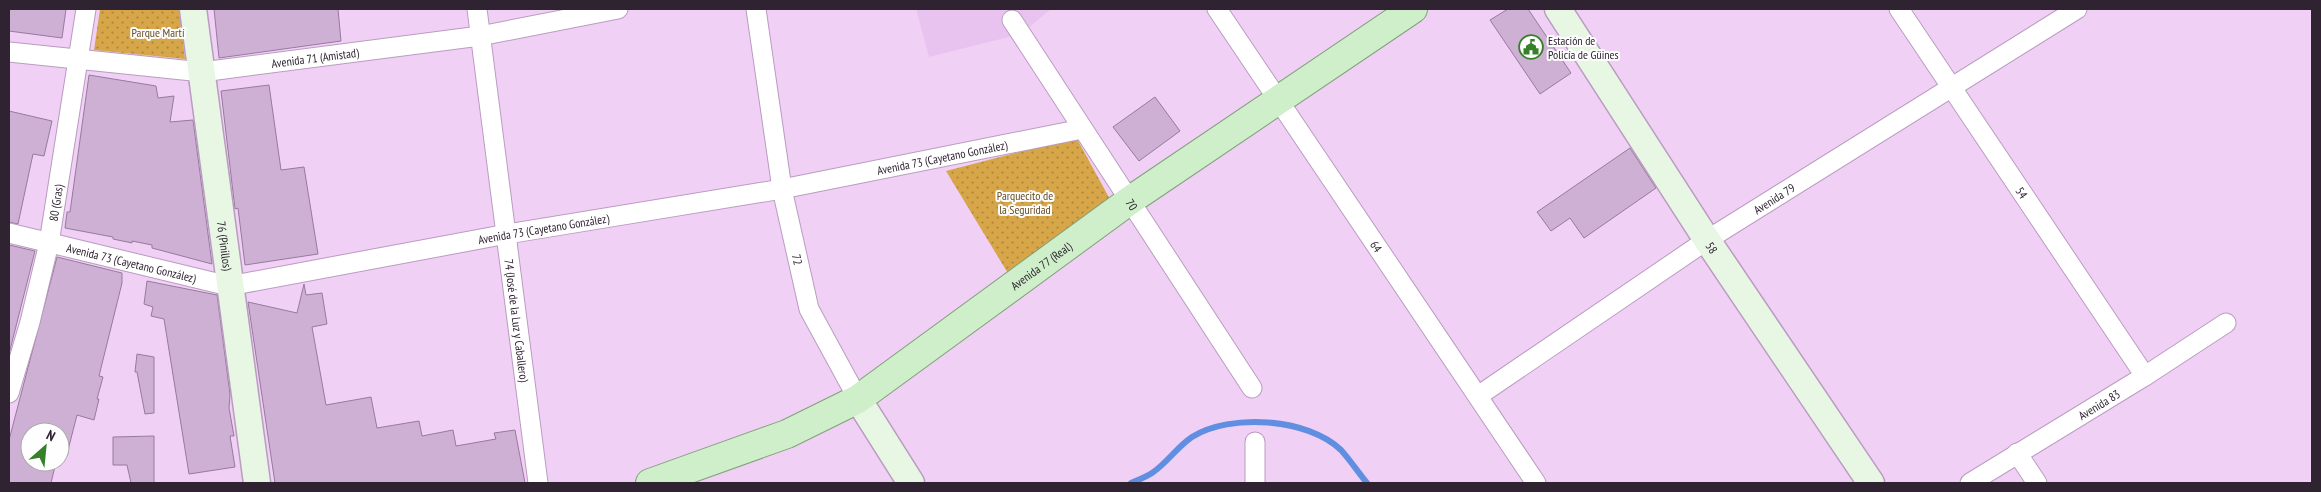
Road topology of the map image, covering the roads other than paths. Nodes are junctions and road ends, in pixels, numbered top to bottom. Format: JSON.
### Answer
{"nodes":[{"id":1,"x":86,"y":9,"type":"edge"},
{"id":2,"x":192,"y":9,"type":"edge"},
{"id":3,"x":477,"y":9,"type":"edge"},
{"id":4,"x":618,"y":9,"type":"edge"},
{"id":5,"x":756,"y":9,"type":"edge"},
{"id":6,"x":1217,"y":9,"type":"edge"},
{"id":7,"x":1413,"y":9,"type":"edge"},
{"id":8,"x":1558,"y":9,"type":"edge"},
{"id":9,"x":1899,"y":9,"type":"edge"},
{"id":10,"x":2077,"y":9,"type":"edge"},
{"id":11,"x":1012,"y":20,"type":"dead end"},
{"id":12,"x":480,"y":36,"type":"junction"},
{"id":13,"x":9,"y":52,"type":"edge"},
{"id":14,"x":78,"y":60,"type":"junction"},
{"id":15,"x":202,"y":72,"type":"junction"},
{"id":16,"x":1952,"y":88,"type":"junction"},
{"id":17,"x":1278,"y":100,"type":"junction"},
{"id":18,"x":1082,"y":129,"type":"junction"},
{"id":19,"x":782,"y":189,"type":"junction"},
{"id":20,"x":1129,"y":201,"type":"junction"},
{"id":21,"x":9,"y":233,"type":"edge"},
{"id":22,"x":506,"y":234,"type":"junction"},
{"id":23,"x":1707,"y":240,"type":"junction"},
{"id":24,"x":49,"y":243,"type":"junction"},
{"id":25,"x":229,"y":286,"type":"junction"},
{"id":26,"x":2226,"y":323,"type":"dead end"},
{"id":27,"x":2145,"y":376,"type":"junction"},
{"id":28,"x":1252,"y":388,"type":"dead end"},
{"id":29,"x":9,"y":393,"type":"edge"},
{"id":30,"x":1478,"y":396,"type":"junction"},
{"id":31,"x":858,"y":399,"type":"junction"},
{"id":32,"x":1255,"y":442,"type":"dead end"},
{"id":33,"x":2017,"y":453,"type":"junction"},
{"id":34,"x":257,"y":483,"type":"edge"},
{"id":35,"x":538,"y":483,"type":"edge"},
{"id":36,"x":650,"y":483,"type":"edge"},
{"id":37,"x":911,"y":483,"type":"edge"},
{"id":38,"x":1255,"y":483,"type":"edge"},
{"id":39,"x":1536,"y":483,"type":"edge"},
{"id":40,"x":1871,"y":483,"type":"edge"},
{"id":41,"x":1970,"y":483,"type":"edge"},
{"id":42,"x":2037,"y":483,"type":"edge"}],
"edges":[{"from":1,"to":14,"type":"street","name":"80 (Gras)"},
{"from":2,"to":15,"type":"street","name":"76 (Pinillos)"},
{"from":3,"to":12,"type":"street","name":"74 (José de la Luz y Caballero)"},
{"from":4,"to":12,"type":"street","name":"Avenida 71 (Amistad)"},
{"from":5,"to":19,"type":"street","name":"72"},
{"from":6,"to":17,"type":"street","name":"64"},
{"from":7,"to":17,"type":"main road","name":"Avenida 77 (Real)"},
{"from":8,"to":23,"type":"street","name":"58"},
{"from":9,"to":16,"type":"street","name":"54"},
{"from":10,"to":16,"type":"street","name":"Avenida 79"},
{"from":11,"to":18,"type":"street","name":"70"},
{"from":12,"to":15,"type":"street","name":"Avenida 71 (Amistad)"},
{"from":12,"to":22,"type":"street","name":"74 (José de la Luz y Caballero)"},
{"from":13,"to":14,"type":"street","name":"Avenida 71 (Amistad)"},
{"from":14,"to":15,"type":"street","name":"Avenida 71 (Amistad)"},
{"from":14,"to":24,"type":"street","name":"80 (Gras)"},
{"from":15,"to":25,"type":"street","name":"76 (Pinillos)"},
{"from":16,"to":23,"type":"street","name":"Avenida 79"},
{"from":16,"to":27,"type":"street","name":"54"},
{"from":17,"to":20,"type":"main road","name":"Avenida 77 (Real)"},
{"from":17,"to":30,"type":"street","name":"64"},
{"from":18,"to":19,"type":"street","name":"Avenida 73 (Cayetano González)"},
{"from":18,"to":20,"type":"street","name":"70"},
{"from":19,"to":22,"type":"street","name":"Avenida 73 (Cayetano González)"},
{"from":19,"to":31,"type":"street","name":"72"},
{"from":20,"to":28,"type":"street","name":"70"},
{"from":20,"to":31,"type":"main road","name":"Avenida 77 (Real)"},
{"from":21,"to":24,"type":"street","name":"Avenida 73 (Cayetano González)"},
{"from":22,"to":25,"type":"street","name":"Avenida 73 (Cayetano González)"},
{"from":22,"to":35,"type":"street","name":"74 (José de la Luz y Caballero)"},
{"from":23,"to":30,"type":"street","name":"Avenida 79"},
{"from":23,"to":40,"type":"street","name":"58"},
{"from":24,"to":25,"type":"street","name":"Avenida 73 (Cayetano González)"},
{"from":24,"to":29,"type":"street","name":"80 (Gras)"},
{"from":25,"to":34,"type":"street","name":"76 (Pinillos)"},
{"from":26,"to":27,"type":"street","name":"Avenida 83"},
{"from":27,"to":33,"type":"street","name":"Avenida 83"},
{"from":30,"to":39,"type":"street","name":"64"},
{"from":31,"to":36,"type":"main road","name":"Avenida 77 (Real)"},
{"from":31,"to":37,"type":"street","name":"72"},
{"from":32,"to":38,"type":"street"},
{"from":33,"to":41,"type":"street","name":"Avenida 83"},
{"from":33,"to":42,"type":"street"}]}
